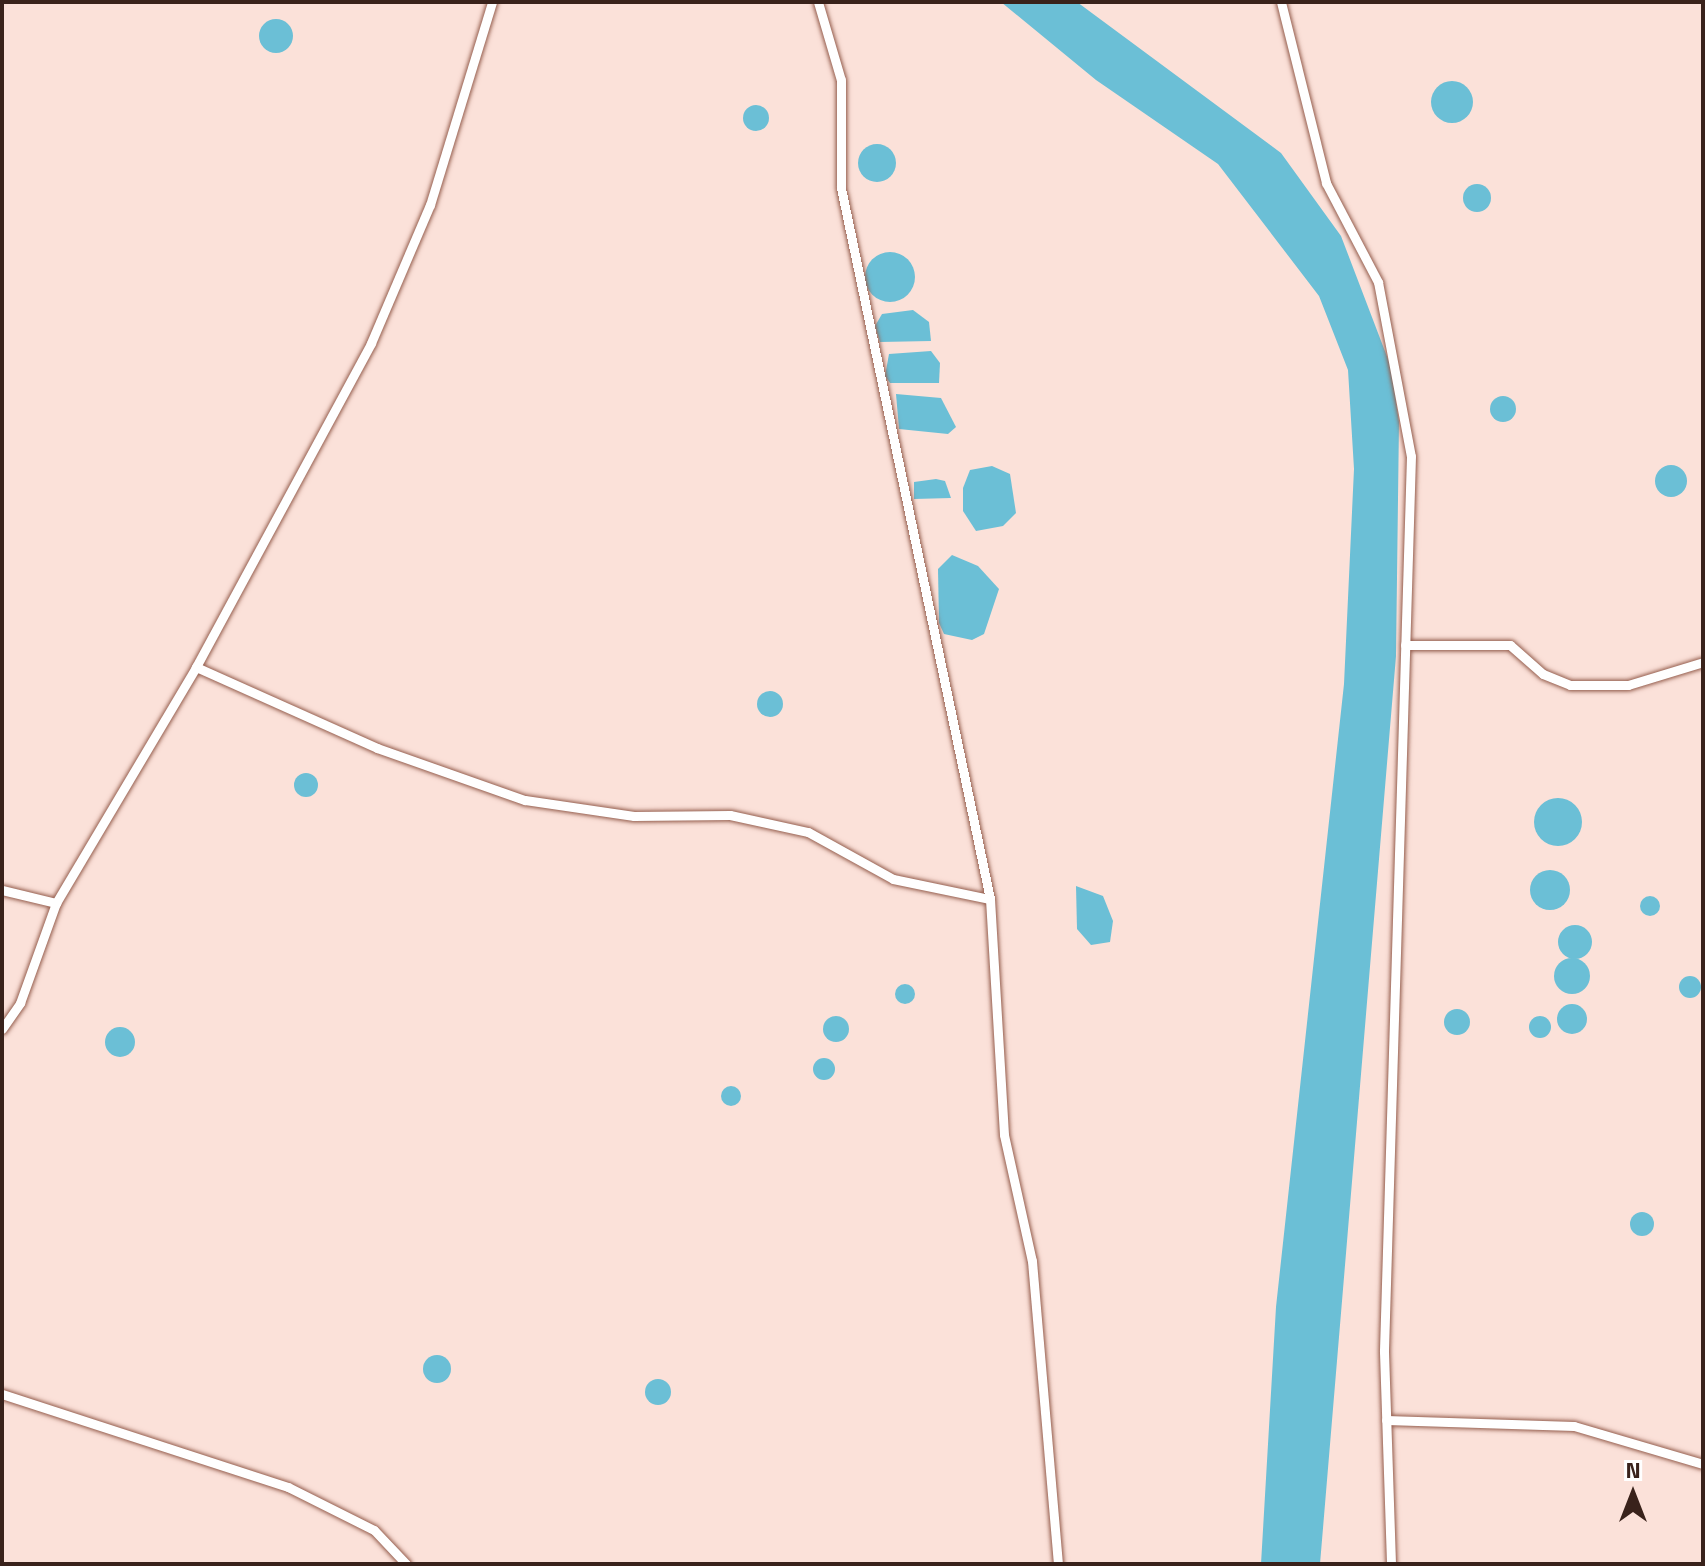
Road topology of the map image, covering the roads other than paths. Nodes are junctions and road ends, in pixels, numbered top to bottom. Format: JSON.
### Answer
{"nodes":[{"id":1,"x":492,"y":2,"type":"edge"},
{"id":2,"x":818,"y":2,"type":"edge"},
{"id":3,"x":1281,"y":2,"type":"edge"},
{"id":4,"x":1405,"y":645,"type":"junction"},
{"id":5,"x":1703,"y":662,"type":"edge"},
{"id":6,"x":196,"y":667,"type":"junction"},
{"id":7,"x":2,"y":890,"type":"edge"},
{"id":8,"x":990,"y":899,"type":"junction"},
{"id":9,"x":56,"y":903,"type":"junction"},
{"id":10,"x":2,"y":1029,"type":"edge"},
{"id":11,"x":2,"y":1394,"type":"edge"},
{"id":12,"x":1386,"y":1420,"type":"junction"},
{"id":13,"x":1703,"y":1464,"type":"edge"},
{"id":14,"x":406,"y":1564,"type":"edge"},
{"id":15,"x":1058,"y":1564,"type":"edge"},
{"id":16,"x":1391,"y":1564,"type":"edge"}],
"edges":[{"from":1,"to":6,"type":"street"},
{"from":2,"to":8,"type":"street"},
{"from":3,"to":4,"type":"street"},
{"from":4,"to":5,"type":"street"},
{"from":4,"to":12,"type":"street"},
{"from":6,"to":8,"type":"street"},
{"from":6,"to":9,"type":"street"},
{"from":7,"to":9,"type":"street"},
{"from":8,"to":15,"type":"street"},
{"from":9,"to":10,"type":"street"},
{"from":11,"to":14,"type":"street"},
{"from":12,"to":13,"type":"street"},
{"from":12,"to":16,"type":"street"}]}
